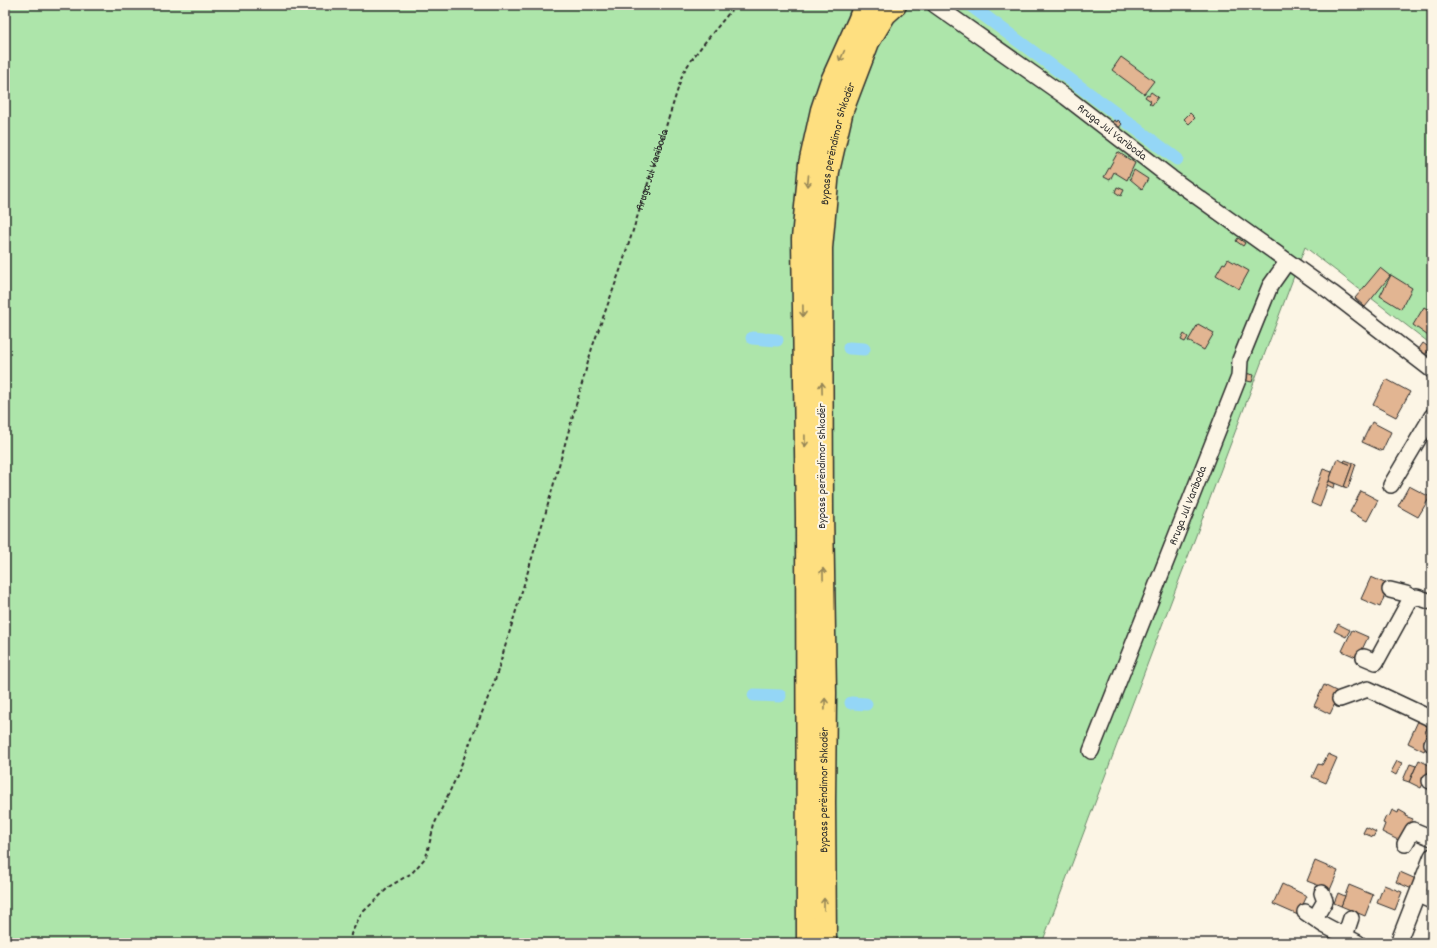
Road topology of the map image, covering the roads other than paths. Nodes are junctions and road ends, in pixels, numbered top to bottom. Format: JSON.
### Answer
{"nodes":[{"id":1,"x":864,"y":5,"type":"edge"},
{"id":2,"x":901,"y":7,"type":"edge"},
{"id":3,"x":932,"y":7,"type":"edge"},
{"id":4,"x":1287,"y":262,"type":"junction"},
{"id":5,"x":1432,"y":370,"type":"edge"},
{"id":6,"x":1432,"y":416,"type":"edge"},
{"id":7,"x":1391,"y":485,"type":"dead end"},
{"id":8,"x":1390,"y":590,"type":"dead end"},
{"id":9,"x":1413,"y":598,"type":"junction"},
{"id":10,"x":1432,"y":602,"type":"edge"},
{"id":11,"x":1364,"y":657,"type":"dead end"},
{"id":12,"x":1340,"y":700,"type":"dead end"},
{"id":13,"x":1432,"y":719,"type":"edge"},
{"id":14,"x":1091,"y":751,"type":"dead end"},
{"id":15,"x":1432,"y":838,"type":"edge"},
{"id":16,"x":1406,"y":844,"type":"dead end"},
{"id":17,"x":1432,"y":856,"type":"edge"},
{"id":18,"x":1322,"y":893,"type":"dead end"},
{"id":19,"x":1423,"y":893,"type":"edge"},
{"id":20,"x":1432,"y":901,"type":"edge"},
{"id":21,"x":1351,"y":918,"type":"dead end"},
{"id":22,"x":1352,"y":940,"type":"edge"},
{"id":23,"x":808,"y":943,"type":"edge"},
{"id":24,"x":825,"y":943,"type":"edge"},
{"id":25,"x":1398,"y":943,"type":"edge"}],
"edges":[{"from":1,"to":23,"type":"highway","name":"Bypass perëndimor Shkodër","one_way":true},
{"from":24,"to":2,"type":"highway","name":"Bypass perëndimor Shkodër","one_way":true},
{"from":3,"to":4,"type":"street","name":"Rruga Jul Variboda"},
{"from":4,"to":5,"type":"street","name":"Rruga Jul Variboda"},
{"from":4,"to":14,"type":"street","name":"Rruga Jul Variboda"},
{"from":6,"to":7,"type":"street"},
{"from":8,"to":9,"type":"street"},
{"from":9,"to":10,"type":"street"},
{"from":9,"to":11,"type":"street"},
{"from":12,"to":13,"type":"street"},
{"from":15,"to":16,"type":"street"},
{"from":17,"to":19,"type":"street"},
{"from":18,"to":22,"type":"street"},
{"from":19,"to":20,"type":"street"},
{"from":19,"to":25,"type":"street"},
{"from":21,"to":22,"type":"street"}]}
